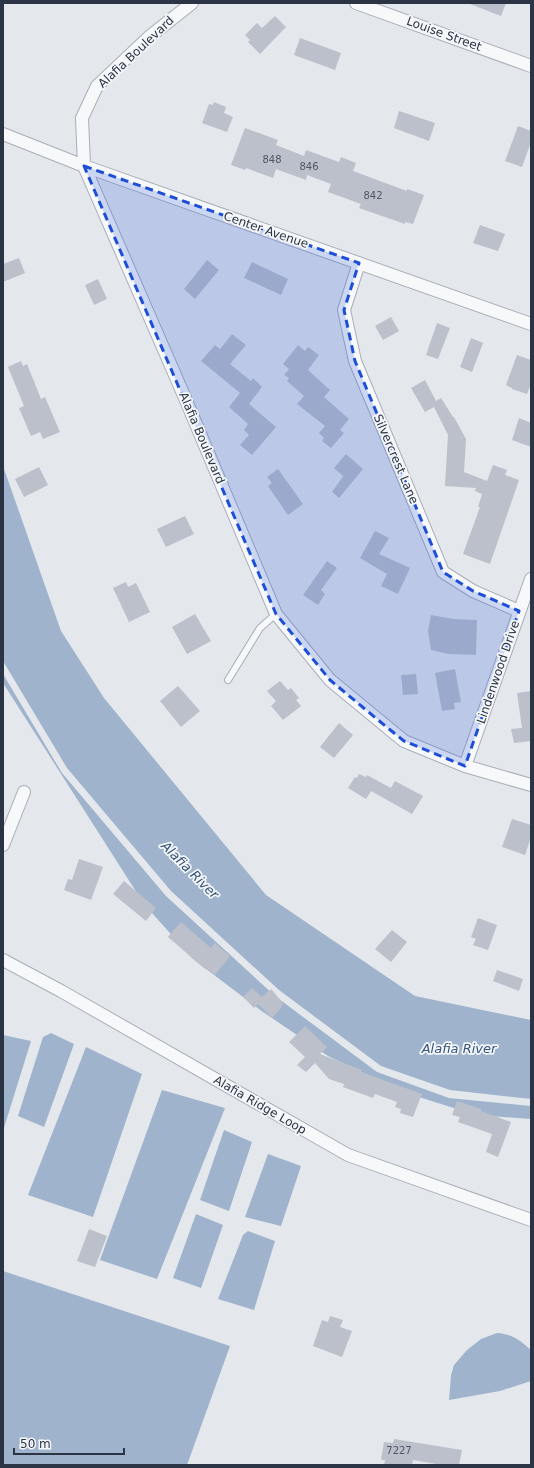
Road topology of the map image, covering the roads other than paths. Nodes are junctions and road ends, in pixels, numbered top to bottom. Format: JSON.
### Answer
{"nodes":[{"id":1,"x":192,"y":3,"type":"edge"},
{"id":2,"x":356,"y":3,"type":"edge"},
{"id":3,"x":531,"y":66,"type":"edge"},
{"id":4,"x":3,"y":134,"type":"edge"},
{"id":5,"x":84,"y":166,"type":"junction"},
{"id":6,"x":360,"y":263,"type":"junction"},
{"id":7,"x":531,"y":324,"type":"edge"},
{"id":8,"x":531,"y":579,"type":"edge"},
{"id":9,"x":519,"y":611,"type":"junction"},
{"id":10,"x":276,"y":614,"type":"junction"},
{"id":11,"x":228,"y":680,"type":"dead end"},
{"id":12,"x":465,"y":766,"type":"junction"},
{"id":13,"x":531,"y":785,"type":"edge"},
{"id":14,"x":24,"y":792,"type":"dead end"},
{"id":15,"x":3,"y":845,"type":"edge"},
{"id":16,"x":3,"y":960,"type":"edge"},
{"id":17,"x":531,"y":1220,"type":"edge"}],
"edges":[{"from":1,"to":5,"type":"street","name":"Alafia Boulevard"},
{"from":2,"to":3,"type":"street","name":"Louise Street"},
{"from":4,"to":5,"type":"street","name":"Center Avenue"},
{"from":5,"to":6,"type":"street","name":"Center Avenue"},
{"from":5,"to":10,"type":"street","name":"Alafia Boulevard"},
{"from":6,"to":7,"type":"street","name":"Center Avenue"},
{"from":6,"to":9,"type":"street","name":"Silvercrest Lane"},
{"from":8,"to":9,"type":"street","name":"Lindenwood Drive"},
{"from":9,"to":12,"type":"street","name":"Lindenwood Drive"},
{"from":10,"to":11,"type":"lane"},
{"from":10,"to":12,"type":"street","name":"Alafia Boulevard"},
{"from":12,"to":13,"type":"street","name":"Alafia Boulevard"},
{"from":14,"to":15,"type":"street"},
{"from":16,"to":17,"type":"street","name":"Alafia Ridge Loop"}]}
